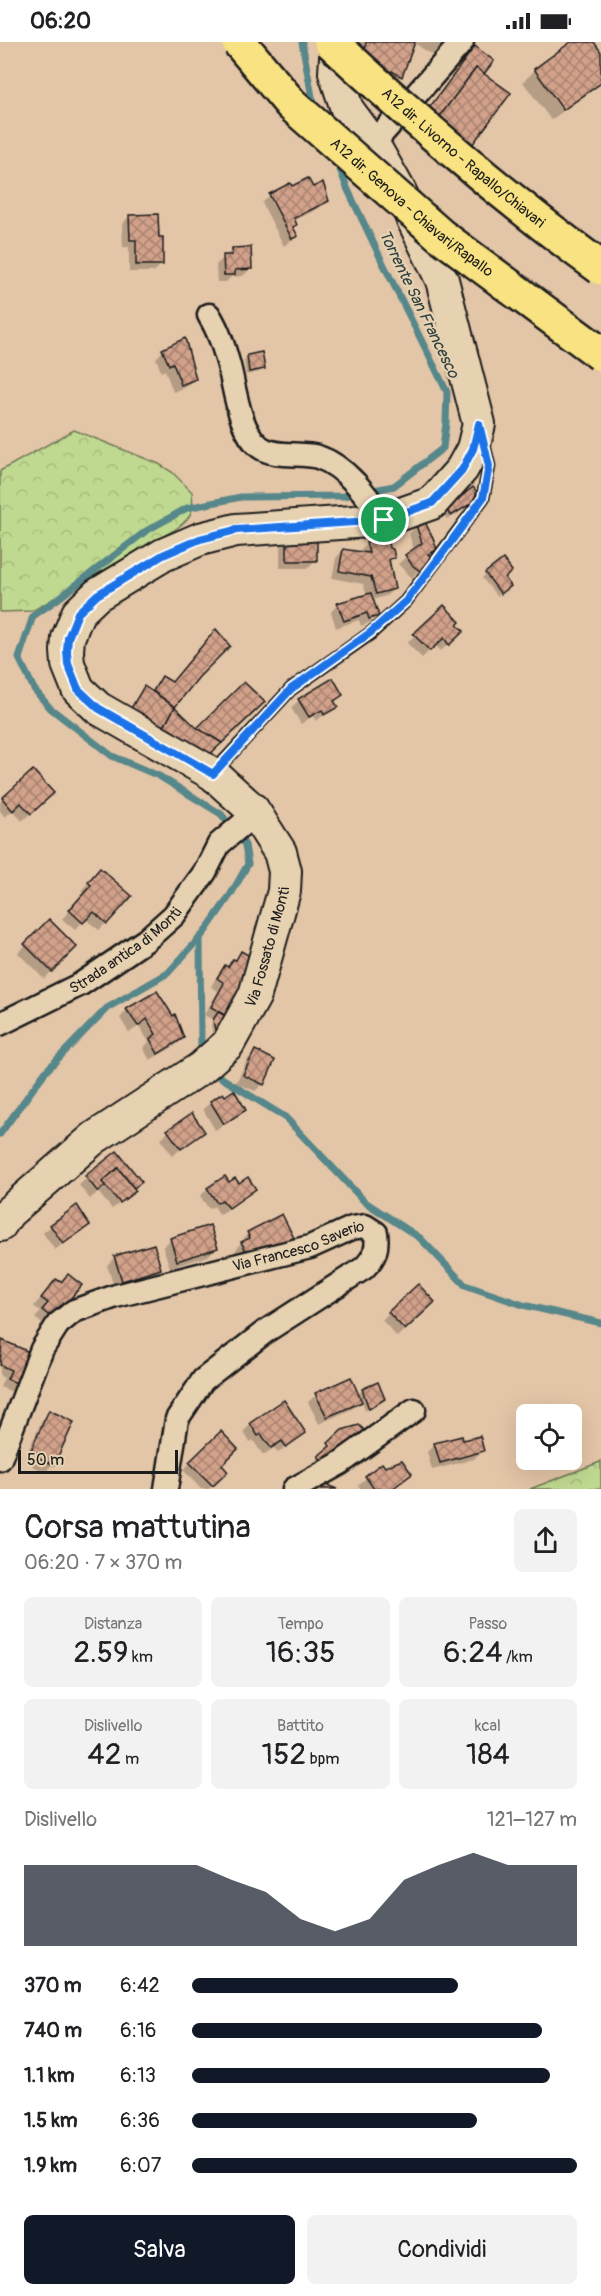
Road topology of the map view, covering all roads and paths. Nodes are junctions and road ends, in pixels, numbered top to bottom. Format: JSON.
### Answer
{"nodes":[{"id":1,"x":239,"y":42,"type":"edge"},
{"id":2,"x":331,"y":42,"type":"edge"},
{"id":3,"x":337,"y":42,"type":"edge"},
{"id":4,"x":462,"y":42,"type":"edge"},
{"id":5,"x":373,"y":144,"type":"junction"},
{"id":6,"x":601,"y":268,"type":"edge"},
{"id":7,"x":209,"y":315,"type":"dead end"},
{"id":8,"x":601,"y":354,"type":"edge"},
{"id":9,"x":479,"y":424,"type":"junction"},
{"id":10,"x":380,"y":515,"type":"junction"},
{"id":11,"x":213,"y":774,"type":"junction"},
{"id":12,"x":249,"y":816,"type":"junction"},
{"id":13,"x":0,"y":1024,"type":"edge"},
{"id":14,"x":0,"y":1225,"type":"edge"},
{"id":15,"x":414,"y":1410,"type":"dead end"},
{"id":16,"x":0,"y":1459,"type":"edge"},
{"id":17,"x":166,"y":1489,"type":"edge"},
{"id":18,"x":294,"y":1489,"type":"edge"}],
"edges":[{"from":1,"to":8,"type":"highway","name":"A12 dir. Genova - Chiavari/Rapallo","bridge":true},
{"from":2,"to":6,"type":"highway","name":"A12 dir. Livorno - Rapallo/Chiavari","bridge":true},
{"from":3,"to":5,"type":"street","name":"Via Fossato di Monti"},
{"from":4,"to":5,"type":"street"},
{"from":5,"to":9,"type":"street","name":"Via Fossato di Monti"},
{"from":7,"to":10,"type":"street"},
{"from":9,"to":10,"type":"street","name":"Via Fossato di Monti"},
{"from":9,"to":11,"type":"lane"},
{"from":10,"to":11,"type":"street","name":"Via Fossato di Monti"},
{"from":11,"to":12,"type":"street","name":"Via Fossato di Monti"},
{"from":12,"to":13,"type":"street","name":"Strada antica di Monti"},
{"from":12,"to":14,"type":"street","name":"Via Fossato di Monti"},
{"from":15,"to":18,"type":"street"},
{"from":16,"to":17,"type":"street","name":"Via Francesco Saverio"}]}
